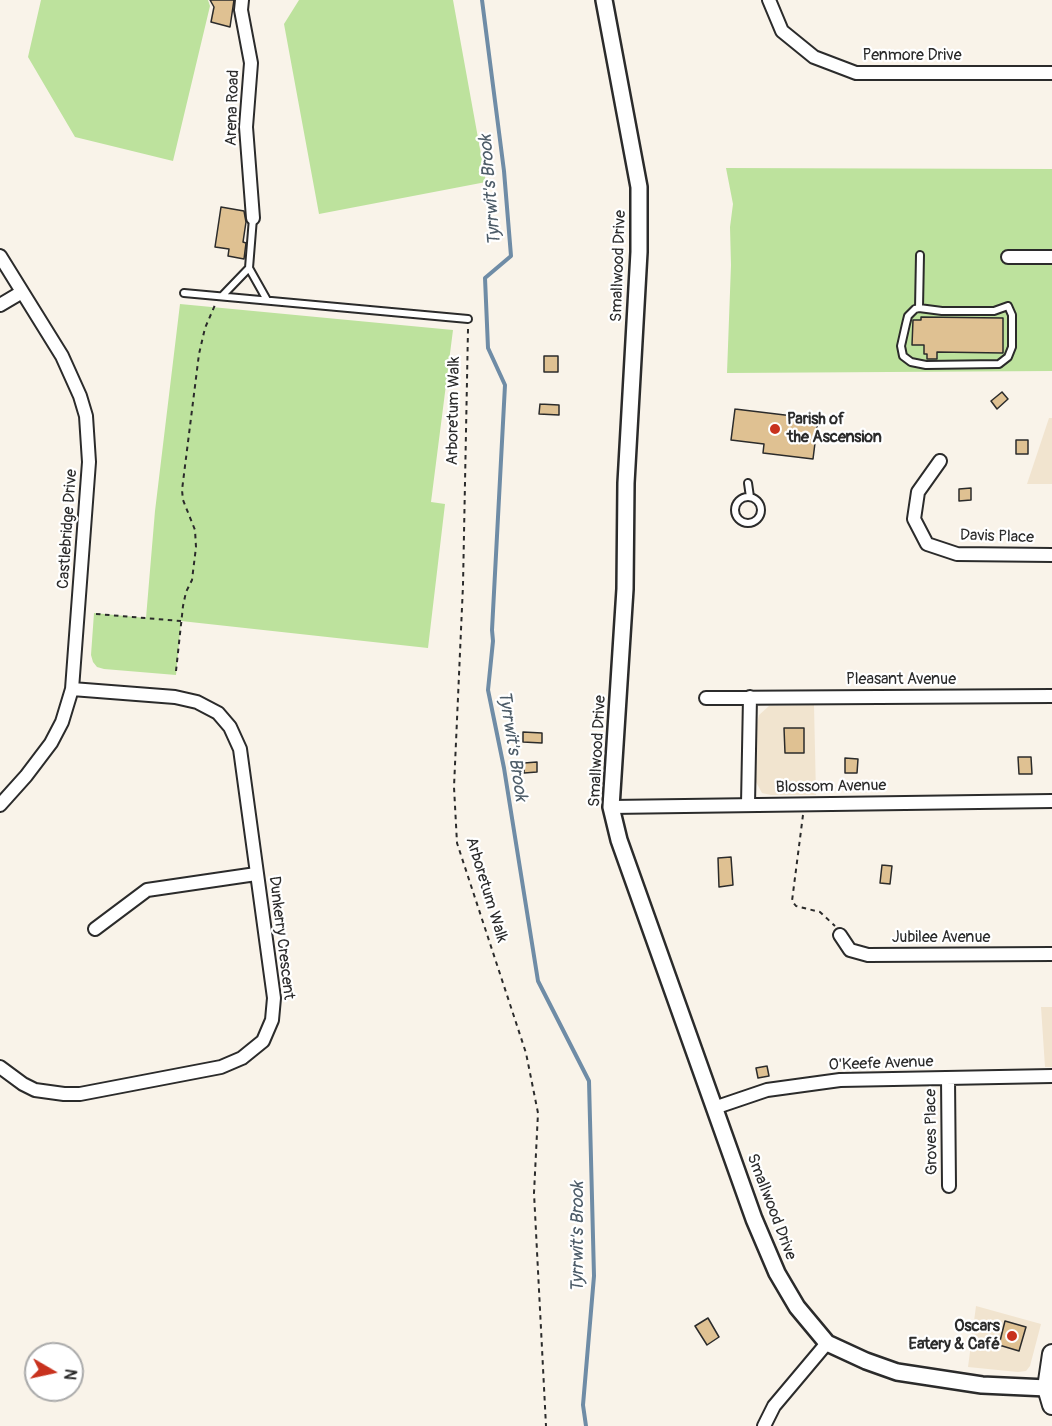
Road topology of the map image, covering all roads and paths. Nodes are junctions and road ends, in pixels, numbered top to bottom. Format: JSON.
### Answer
{"nodes":[{"id":1,"x":242,"y":0,"type":"edge"},
{"id":2,"x":604,"y":0,"type":"edge"},
{"id":3,"x":769,"y":0,"type":"edge"},
{"id":4,"x":1052,"y":73,"type":"edge"},
{"id":5,"x":253,"y":218,"type":"joint"},
{"id":6,"x":920,"y":255,"type":"dead end"},
{"id":7,"x":0,"y":256,"type":"edge"},
{"id":8,"x":1008,"y":256,"type":"dead end"},
{"id":9,"x":1052,"y":257,"type":"edge"},
{"id":10,"x":249,"y":268,"type":"junction"},
{"id":11,"x":22,"y":292,"type":"junction"},
{"id":12,"x":184,"y":293,"type":"dead end"},
{"id":13,"x":223,"y":296,"type":"junction"},
{"id":14,"x":267,"y":300,"type":"junction"},
{"id":15,"x":0,"y":305,"type":"edge"},
{"id":16,"x":919,"y":308,"type":"junction"},
{"id":17,"x":468,"y":319,"type":"joint"},
{"id":18,"x":940,"y":461,"type":"dead end"},
{"id":19,"x":748,"y":483,"type":"dead end"},
{"id":20,"x":750,"y":497,"type":"junction"},
{"id":21,"x":1052,"y":555,"type":"edge"},
{"id":22,"x":96,"y":614,"type":"dead end"},
{"id":23,"x":181,"y":621,"type":"junction"},
{"id":24,"x":176,"y":671,"type":"dead end"},
{"id":25,"x":72,"y":689,"type":"junction"},
{"id":26,"x":1052,"y":696,"type":"edge"},
{"id":27,"x":706,"y":698,"type":"dead end"},
{"id":28,"x":750,"y":698,"type":"junction"},
{"id":29,"x":1052,"y":801,"type":"edge"},
{"id":30,"x":804,"y":803,"type":"junction"},
{"id":31,"x":747,"y":804,"type":"junction"},
{"id":32,"x":0,"y":805,"type":"edge"},
{"id":33,"x":611,"y":807,"type":"junction"},
{"id":34,"x":256,"y":874,"type":"junction"},
{"id":35,"x":95,"y":929,"type":"dead end"},
{"id":36,"x":840,"y":935,"type":"joint"},
{"id":37,"x":1052,"y":954,"type":"edge"},
{"id":38,"x":0,"y":1067,"type":"edge"},
{"id":39,"x":1052,"y":1076,"type":"edge"},
{"id":40,"x":948,"y":1078,"type":"junction"},
{"id":41,"x":714,"y":1108,"type":"junction"},
{"id":42,"x":949,"y":1186,"type":"dead end"},
{"id":43,"x":827,"y":1343,"type":"junction"},
{"id":44,"x":1052,"y":1354,"type":"edge"},
{"id":45,"x":1050,"y":1397,"type":"edge"},
{"id":46,"x":546,"y":1426,"type":"edge"},
{"id":47,"x":764,"y":1426,"type":"edge"}],
"edges":[{"from":1,"to":5,"type":"street","name":"Arena Road"},
{"from":2,"to":33,"type":"street","name":"Smallwood Drive"},
{"from":3,"to":4,"type":"street","name":"Penmore Drive"},
{"from":5,"to":10,"type":"lane"},
{"from":6,"to":16,"type":"lane"},
{"from":7,"to":11,"type":"street","name":"Castlebridge Drive"},
{"from":8,"to":9,"type":"street"},
{"from":10,"to":13,"type":"lane"},
{"from":10,"to":14,"type":"lane"},
{"from":11,"to":15,"type":"street"},
{"from":11,"to":25,"type":"street","name":"Castlebridge Drive"},
{"from":12,"to":13,"type":"lane"},
{"from":13,"to":14,"type":"lane"},
{"from":13,"to":23,"type":"path"},
{"from":14,"to":17,"type":"lane"},
{"from":16,"to":16,"type":"lane"},
{"from":17,"to":46,"type":"path","name":"Arboretum Walk"},
{"from":18,"to":21,"type":"street","name":"Davis Place"},
{"from":19,"to":20,"type":"lane"},
{"from":20,"to":20,"type":"lane"},
{"from":22,"to":23,"type":"path"},
{"from":23,"to":24,"type":"path"},
{"from":25,"to":32,"type":"street","name":"Castlebridge Drive"},
{"from":25,"to":34,"type":"street","name":"Dunkerry Crescent"},
{"from":26,"to":28,"type":"street","name":"Pleasant Avenue"},
{"from":27,"to":28,"type":"street","name":"Pleasant Avenue"},
{"from":28,"to":31,"type":"street"},
{"from":29,"to":30,"type":"street","name":"Blossom Avenue"},
{"from":30,"to":31,"type":"street","name":"Blossom Avenue"},
{"from":30,"to":36,"type":"path"},
{"from":31,"to":33,"type":"street","name":"Blossom Avenue"},
{"from":33,"to":41,"type":"street","name":"Smallwood Drive"},
{"from":34,"to":35,"type":"street"},
{"from":34,"to":38,"type":"street","name":"Dunkerry Crescent"},
{"from":36,"to":37,"type":"street","name":"Jubilee Avenue"},
{"from":39,"to":40,"type":"street","name":"O'Keefe Avenue"},
{"from":40,"to":41,"type":"street","name":"O'Keefe Avenue"},
{"from":40,"to":42,"type":"street","name":"Groves Place"},
{"from":41,"to":43,"type":"street","name":"Smallwood Drive"},
{"from":43,"to":45,"type":"street","name":"Smallwood Drive"},
{"from":43,"to":47,"type":"street"},
{"from":44,"to":45,"type":"main road"}]}
